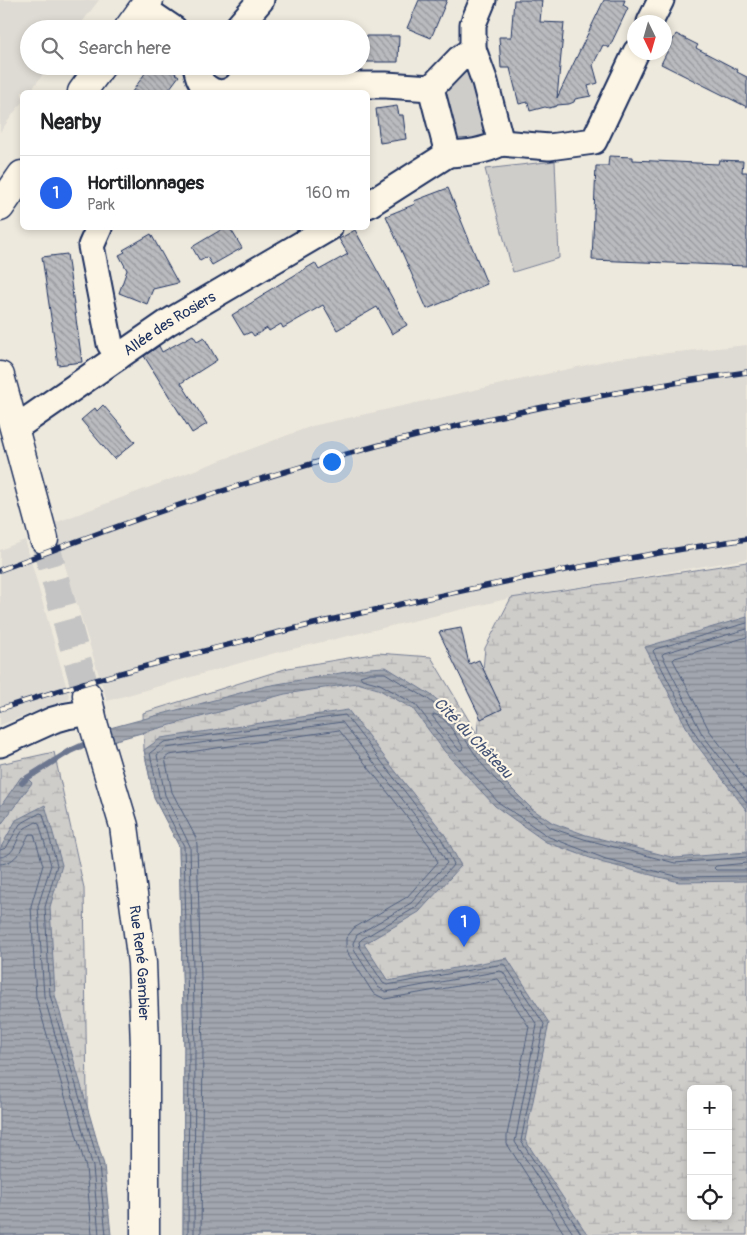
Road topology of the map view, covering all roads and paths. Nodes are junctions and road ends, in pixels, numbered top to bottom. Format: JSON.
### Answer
{"nodes":[{"id":1,"x":261,"y":0,"type":"edge"},
{"id":2,"x":483,"y":0,"type":"edge"},
{"id":3,"x":661,"y":0,"type":"edge"},
{"id":4,"x":140,"y":12,"type":"edge"},
{"id":5,"x":654,"y":15,"type":"edge"},
{"id":6,"x":156,"y":20,"type":"edge"},
{"id":7,"x":244,"y":20,"type":"edge"},
{"id":8,"x":473,"y":49,"type":"junction"},
{"id":9,"x":632,"y":60,"type":"edge"},
{"id":10,"x":94,"y":75,"type":"edge"},
{"id":11,"x":242,"y":75,"type":"edge"},
{"id":12,"x":246,"y":75,"type":"edge"},
{"id":13,"x":195,"y":80,"type":"edge"},
{"id":14,"x":431,"y":88,"type":"junction"},
{"id":15,"x":83,"y":90,"type":"edge"},
{"id":16,"x":210,"y":90,"type":"edge"},
{"id":17,"x":230,"y":90,"type":"edge"},
{"id":18,"x":502,"y":143,"type":"junction"},
{"id":19,"x":448,"y":154,"type":"junction"},
{"id":20,"x":20,"y":178,"type":"edge"},
{"id":21,"x":370,"y":204,"type":"edge"},
{"id":22,"x":0,"y":207,"type":"edge"},
{"id":23,"x":98,"y":230,"type":"edge"},
{"id":24,"x":326,"y":230,"type":"edge"},
{"id":25,"x":118,"y":357,"type":"junction"},
{"id":26,"x":0,"y":376,"type":"edge"},
{"id":27,"x":14,"y":429,"type":"junction"},
{"id":28,"x":44,"y":539,"type":"tunnel mouth"},
{"id":29,"x":89,"y":704,"type":"joint"},
{"id":30,"x":0,"y":744,"type":"edge"},
{"id":31,"x":145,"y":1235,"type":"edge"}],
"edges":[{"from":1,"to":7,"type":"street"},
{"from":2,"to":8,"type":"street"},
{"from":3,"to":5,"type":"street"},
{"from":4,"to":6,"type":"street"},
{"from":8,"to":14,"type":"street"},
{"from":8,"to":18,"type":"street"},
{"from":9,"to":18,"type":"street"},
{"from":10,"to":15,"type":"street"},
{"from":11,"to":17,"type":"street"},
{"from":12,"to":14,"type":"street"},
{"from":13,"to":16,"type":"street"},
{"from":14,"to":19,"type":"street"},
{"from":18,"to":19,"type":"street"},
{"from":19,"to":21,"type":"street"},
{"from":20,"to":22,"type":"street"},
{"from":23,"to":25,"type":"street"},
{"from":24,"to":25,"type":"street","name":"Allée des Rosiers"},
{"from":25,"to":27,"type":"street","name":"Allée des Rosiers"},
{"from":26,"to":27,"type":"street"},
{"from":27,"to":28,"type":"street"},
{"from":29,"to":30,"type":"street"},
{"from":29,"to":31,"type":"street","name":"Rue René Gambier"}]}
